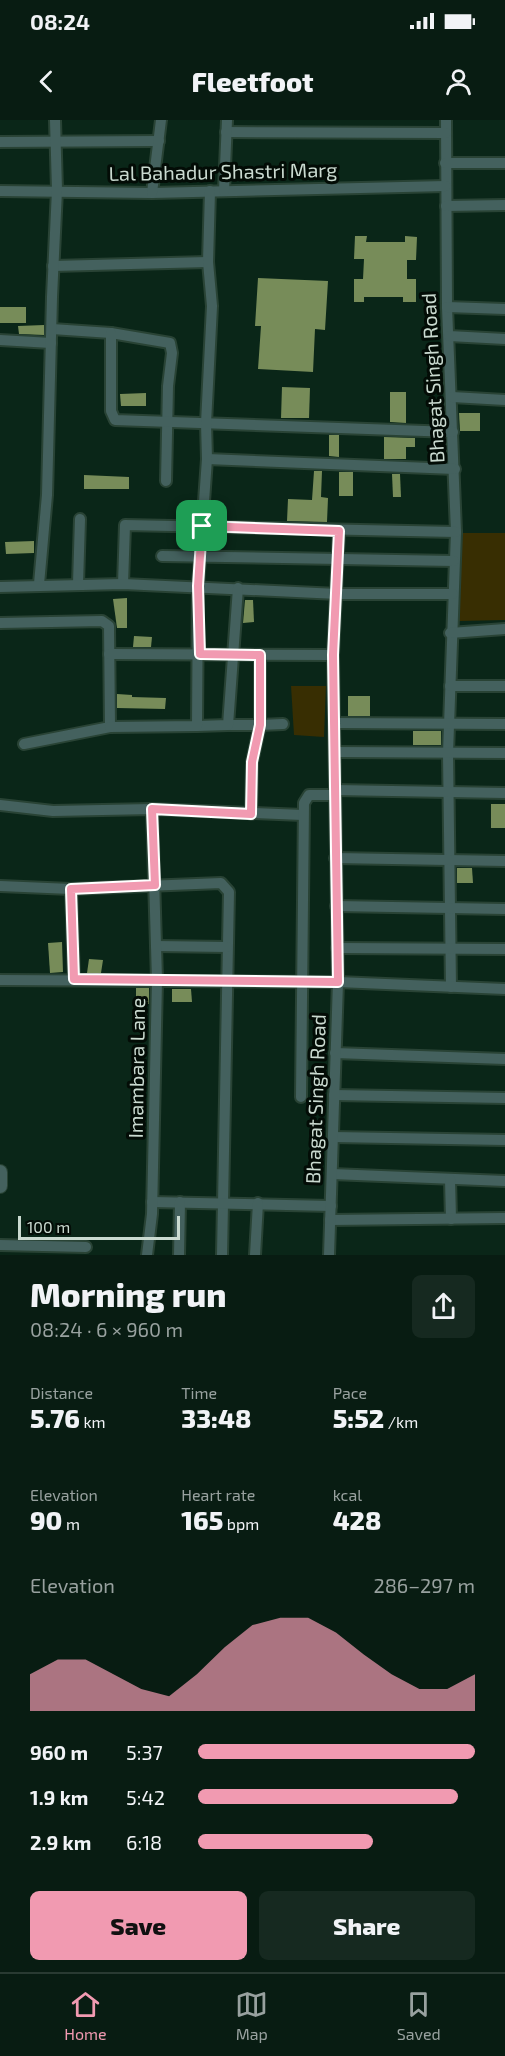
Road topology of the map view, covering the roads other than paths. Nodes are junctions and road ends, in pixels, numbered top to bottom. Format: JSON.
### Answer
{"nodes":[{"id":1,"x":55,"y":120,"type":"edge"},
{"id":2,"x":161,"y":120,"type":"edge"},
{"id":3,"x":227,"y":120,"type":"edge"},
{"id":4,"x":446,"y":120,"type":"edge"},
{"id":5,"x":226,"y":132,"type":"junction"},
{"id":6,"x":446,"y":134,"type":"junction"},
{"id":7,"x":159,"y":141,"type":"junction"},
{"id":8,"x":0,"y":142,"type":"edge"},
{"id":9,"x":56,"y":142,"type":"junction"},
{"id":10,"x":505,"y":163,"type":"edge"},
{"id":11,"x":446,"y":164,"type":"junction"},
{"id":12,"x":446,"y":186,"type":"junction"},
{"id":13,"x":57,"y":190,"type":"junction"},
{"id":14,"x":0,"y":191,"type":"edge"},
{"id":15,"x":210,"y":191,"type":"junction"},
{"id":16,"x":224,"y":191,"type":"junction"},
{"id":17,"x":153,"y":193,"type":"junction"},
{"id":18,"x":505,"y":205,"type":"edge"},
{"id":19,"x":446,"y":206,"type":"junction"},
{"id":20,"x":208,"y":262,"type":"junction"},
{"id":21,"x":53,"y":266,"type":"junction"},
{"id":22,"x":447,"y":307,"type":"junction"},
{"id":23,"x":505,"y":309,"type":"edge"},
{"id":24,"x":52,"y":329,"type":"junction"},
{"id":25,"x":111,"y":333,"type":"junction"},
{"id":26,"x":449,"y":336,"type":"junction"},
{"id":27,"x":505,"y":339,"type":"edge"},
{"id":28,"x":0,"y":340,"type":"edge"},
{"id":29,"x":51,"y":343,"type":"junction"},
{"id":30,"x":452,"y":397,"type":"junction"},
{"id":31,"x":505,"y":400,"type":"edge"},
{"id":32,"x":206,"y":423,"type":"junction"},
{"id":33,"x":168,"y":424,"type":"junction"},
{"id":34,"x":453,"y":432,"type":"junction"},
{"id":35,"x":207,"y":459,"type":"junction"},
{"id":36,"x":455,"y":469,"type":"junction"},
{"id":37,"x":166,"y":481,"type":"dead end"},
{"id":38,"x":80,"y":519,"type":"dead end"},
{"id":39,"x":202,"y":526,"type":"junction"},
{"id":40,"x":339,"y":531,"type":"junction"},
{"id":41,"x":456,"y":532,"type":"junction"},
{"id":42,"x":162,"y":556,"type":"dead end"},
{"id":43,"x":200,"y":557,"type":"junction"},
{"id":44,"x":340,"y":561,"type":"junction"},
{"id":45,"x":454,"y":561,"type":"junction"},
{"id":46,"x":39,"y":584,"type":"junction"},
{"id":47,"x":78,"y":584,"type":"junction"},
{"id":48,"x":123,"y":584,"type":"junction"},
{"id":49,"x":198,"y":586,"type":"junction"},
{"id":50,"x":0,"y":587,"type":"edge"},
{"id":51,"x":238,"y":588,"type":"junction"},
{"id":52,"x":338,"y":594,"type":"junction"},
{"id":53,"x":453,"y":594,"type":"junction"},
{"id":54,"x":0,"y":623,"type":"edge"},
{"id":55,"x":505,"y":629,"type":"edge"},
{"id":56,"x":450,"y":633,"type":"junction"},
{"id":57,"x":109,"y":654,"type":"junction"},
{"id":58,"x":200,"y":654,"type":"junction"},
{"id":59,"x":234,"y":655,"type":"junction"},
{"id":60,"x":260,"y":655,"type":"junction"},
{"id":61,"x":333,"y":655,"type":"junction"},
{"id":62,"x":450,"y":686,"type":"junction"},
{"id":63,"x":505,"y":686,"type":"edge"},
{"id":64,"x":334,"y":723,"type":"junction"},
{"id":65,"x":450,"y":723,"type":"junction"},
{"id":66,"x":228,"y":724,"type":"junction"},
{"id":67,"x":283,"y":724,"type":"dead end"},
{"id":68,"x":505,"y":724,"type":"edge"},
{"id":69,"x":260,"y":725,"type":"junction"},
{"id":70,"x":198,"y":726,"type":"junction"},
{"id":71,"x":110,"y":727,"type":"junction"},
{"id":72,"x":24,"y":744,"type":"dead end"},
{"id":73,"x":334,"y":752,"type":"junction"},
{"id":74,"x":448,"y":753,"type":"junction"},
{"id":75,"x":505,"y":753,"type":"edge"},
{"id":76,"x":450,"y":792,"type":"junction"},
{"id":77,"x":334,"y":793,"type":"junction"},
{"id":78,"x":505,"y":793,"type":"edge"},
{"id":79,"x":0,"y":805,"type":"edge"},
{"id":80,"x":152,"y":809,"type":"junction"},
{"id":81,"x":251,"y":814,"type":"junction"},
{"id":82,"x":303,"y":815,"type":"junction"},
{"id":83,"x":335,"y":858,"type":"junction"},
{"id":84,"x":450,"y":860,"type":"junction"},
{"id":85,"x":505,"y":861,"type":"edge"},
{"id":86,"x":155,"y":885,"type":"junction"},
{"id":87,"x":0,"y":886,"type":"edge"},
{"id":88,"x":71,"y":889,"type":"junction"},
{"id":89,"x":336,"y":906,"type":"junction"},
{"id":90,"x":450,"y":908,"type":"junction"},
{"id":91,"x":505,"y":909,"type":"edge"},
{"id":92,"x":156,"y":946,"type":"junction"},
{"id":93,"x":227,"y":946,"type":"junction"},
{"id":94,"x":450,"y":947,"type":"junction"},
{"id":95,"x":337,"y":948,"type":"junction"},
{"id":96,"x":505,"y":949,"type":"edge"},
{"id":97,"x":74,"y":979,"type":"junction"},
{"id":98,"x":0,"y":980,"type":"edge"},
{"id":99,"x":157,"y":980,"type":"junction"},
{"id":100,"x":227,"y":981,"type":"junction"},
{"id":101,"x":303,"y":982,"type":"junction"},
{"id":102,"x":338,"y":982,"type":"junction"},
{"id":103,"x":450,"y":987,"type":"junction"},
{"id":104,"x":505,"y":989,"type":"edge"},
{"id":105,"x":336,"y":1053,"type":"junction"},
{"id":106,"x":505,"y":1059,"type":"edge"},
{"id":107,"x":334,"y":1095,"type":"junction"},
{"id":108,"x":301,"y":1097,"type":"dead end"},
{"id":109,"x":505,"y":1098,"type":"edge"},
{"id":110,"x":333,"y":1137,"type":"junction"},
{"id":111,"x":505,"y":1140,"type":"edge"},
{"id":112,"x":0,"y":1172,"type":"edge"},
{"id":113,"x":332,"y":1174,"type":"junction"},
{"id":114,"x":450,"y":1179,"type":"junction"},
{"id":115,"x":0,"y":1180,"type":"edge"},
{"id":116,"x":505,"y":1181,"type":"edge"},
{"id":117,"x":0,"y":1186,"type":"edge"},
{"id":118,"x":152,"y":1202,"type":"junction"},
{"id":119,"x":180,"y":1202,"type":"junction"},
{"id":120,"x":222,"y":1202,"type":"junction"},
{"id":121,"x":258,"y":1203,"type":"junction"},
{"id":122,"x":331,"y":1206,"type":"junction"},
{"id":123,"x":505,"y":1218,"type":"edge"},
{"id":124,"x":452,"y":1219,"type":"junction"},
{"id":125,"x":330,"y":1220,"type":"junction"},
{"id":126,"x":0,"y":1245,"type":"edge"},
{"id":127,"x":86,"y":1247,"type":"dead end"},
{"id":128,"x":147,"y":1255,"type":"edge"},
{"id":129,"x":178,"y":1255,"type":"edge"},
{"id":130,"x":222,"y":1255,"type":"edge"},
{"id":131,"x":255,"y":1255,"type":"edge"},
{"id":132,"x":329,"y":1255,"type":"edge"}],
"edges":[{"from":1,"to":9,"type":"street"},
{"from":2,"to":7,"type":"street"},
{"from":3,"to":5,"type":"street"},
{"from":4,"to":6,"type":"street","name":"Bhagat Singh Road"},
{"from":5,"to":6,"type":"street"},
{"from":5,"to":16,"type":"street"},
{"from":6,"to":11,"type":"street","name":"Bhagat Singh Road"},
{"from":7,"to":9,"type":"street"},
{"from":7,"to":17,"type":"street"},
{"from":8,"to":9,"type":"street"},
{"from":9,"to":13,"type":"street"},
{"from":10,"to":11,"type":"street"},
{"from":11,"to":12,"type":"street","name":"Bhagat Singh Road"},
{"from":12,"to":16,"type":"street","name":"Lal Bahadur Shastri Marg"},
{"from":12,"to":19,"type":"street","name":"Bhagat Singh Road"},
{"from":13,"to":14,"type":"street","name":"Lal Bahadur Shastri Marg"},
{"from":13,"to":17,"type":"street","name":"Lal Bahadur Shastri Marg"},
{"from":13,"to":21,"type":"street"},
{"from":15,"to":16,"type":"street","name":"Lal Bahadur Shastri Marg"},
{"from":15,"to":17,"type":"street","name":"Lal Bahadur Shastri Marg"},
{"from":15,"to":20,"type":"street"},
{"from":18,"to":19,"type":"street"},
{"from":19,"to":22,"type":"street","name":"Bhagat Singh Road"},
{"from":20,"to":21,"type":"street"},
{"from":20,"to":32,"type":"street"},
{"from":21,"to":24,"type":"street"},
{"from":22,"to":23,"type":"street"},
{"from":22,"to":26,"type":"street","name":"Bhagat Singh Road"},
{"from":24,"to":25,"type":"street"},
{"from":24,"to":29,"type":"street"},
{"from":25,"to":33,"type":"street"},
{"from":25,"to":33,"type":"street"},
{"from":26,"to":27,"type":"street"},
{"from":26,"to":30,"type":"street","name":"Bhagat Singh Road"},
{"from":28,"to":29,"type":"street"},
{"from":29,"to":46,"type":"street"},
{"from":30,"to":31,"type":"street"},
{"from":30,"to":34,"type":"street","name":"Bhagat Singh Road"},
{"from":32,"to":33,"type":"street"},
{"from":32,"to":34,"type":"street"},
{"from":32,"to":35,"type":"street"},
{"from":33,"to":37,"type":"street"},
{"from":34,"to":36,"type":"street","name":"Bhagat Singh Road"},
{"from":35,"to":36,"type":"street"},
{"from":35,"to":39,"type":"street"},
{"from":36,"to":41,"type":"street","name":"Bhagat Singh Road"},
{"from":38,"to":47,"type":"street"},
{"from":39,"to":40,"type":"street"},
{"from":39,"to":43,"type":"street"},
{"from":39,"to":48,"type":"street"},
{"from":40,"to":41,"type":"street"},
{"from":40,"to":44,"type":"street","name":"Bhagat Singh Road"},
{"from":41,"to":45,"type":"street","name":"Bhagat Singh Road"},
{"from":42,"to":43,"type":"street"},
{"from":43,"to":44,"type":"street"},
{"from":43,"to":49,"type":"street"},
{"from":44,"to":45,"type":"street"},
{"from":44,"to":52,"type":"street","name":"Bhagat Singh Road"},
{"from":45,"to":53,"type":"street","name":"Bhagat Singh Road"},
{"from":46,"to":47,"type":"street"},
{"from":46,"to":50,"type":"street"},
{"from":47,"to":48,"type":"street"},
{"from":48,"to":49,"type":"street"},
{"from":49,"to":51,"type":"street"},
{"from":49,"to":58,"type":"street"},
{"from":51,"to":52,"type":"street"},
{"from":51,"to":59,"type":"street"},
{"from":52,"to":53,"type":"street"},
{"from":52,"to":61,"type":"street","name":"Bhagat Singh Road"},
{"from":53,"to":56,"type":"street","name":"Bhagat Singh Road"},
{"from":54,"to":57,"type":"street"},
{"from":55,"to":56,"type":"street"},
{"from":56,"to":62,"type":"street","name":"Bhagat Singh Road"},
{"from":57,"to":58,"type":"street"},
{"from":57,"to":71,"type":"street"},
{"from":58,"to":59,"type":"street"},
{"from":58,"to":70,"type":"street"},
{"from":59,"to":60,"type":"street"},
{"from":59,"to":66,"type":"street"},
{"from":60,"to":61,"type":"street"},
{"from":60,"to":69,"type":"street"},
{"from":61,"to":64,"type":"street","name":"Bhagat Singh Road"},
{"from":62,"to":63,"type":"street"},
{"from":62,"to":65,"type":"street","name":"Bhagat Singh Road"},
{"from":64,"to":65,"type":"street"},
{"from":64,"to":73,"type":"street","name":"Bhagat Singh Road"},
{"from":65,"to":68,"type":"street"},
{"from":65,"to":74,"type":"street","name":"Bhagat Singh Road"},
{"from":66,"to":69,"type":"street"},
{"from":66,"to":70,"type":"street"},
{"from":67,"to":69,"type":"street"},
{"from":69,"to":81,"type":"street"},
{"from":70,"to":71,"type":"street"},
{"from":71,"to":72,"type":"street"},
{"from":73,"to":74,"type":"street"},
{"from":73,"to":77,"type":"street","name":"Bhagat Singh Road"},
{"from":74,"to":75,"type":"street"},
{"from":74,"to":76,"type":"street","name":"Bhagat Singh Road"},
{"from":76,"to":77,"type":"street"},
{"from":76,"to":78,"type":"street"},
{"from":76,"to":84,"type":"street","name":"Bhagat Singh Road"},
{"from":77,"to":82,"type":"street"},
{"from":77,"to":83,"type":"street","name":"Bhagat Singh Road"},
{"from":79,"to":80,"type":"street"},
{"from":80,"to":81,"type":"street"},
{"from":80,"to":86,"type":"street","name":"Imambara Lane"},
{"from":81,"to":82,"type":"street"},
{"from":82,"to":101,"type":"street"},
{"from":83,"to":84,"type":"street"},
{"from":83,"to":89,"type":"street","name":"Bhagat Singh Road"},
{"from":84,"to":85,"type":"street"},
{"from":84,"to":90,"type":"street","name":"Bhagat Singh Road"},
{"from":86,"to":88,"type":"street"},
{"from":86,"to":92,"type":"street","name":"Imambara Lane"},
{"from":86,"to":93,"type":"street"},
{"from":87,"to":88,"type":"street"},
{"from":88,"to":97,"type":"street"},
{"from":89,"to":90,"type":"street"},
{"from":89,"to":95,"type":"street","name":"Bhagat Singh Road"},
{"from":90,"to":91,"type":"street"},
{"from":90,"to":94,"type":"street","name":"Bhagat Singh Road"},
{"from":92,"to":93,"type":"street"},
{"from":92,"to":99,"type":"street","name":"Imambara Lane"},
{"from":93,"to":100,"type":"street"},
{"from":94,"to":95,"type":"street"},
{"from":94,"to":96,"type":"street"},
{"from":94,"to":103,"type":"street","name":"Bhagat Singh Road"},
{"from":95,"to":102,"type":"street","name":"Bhagat Singh Road"},
{"from":97,"to":98,"type":"street"},
{"from":97,"to":99,"type":"street"},
{"from":99,"to":100,"type":"street"},
{"from":99,"to":118,"type":"street","name":"Imambara Lane"},
{"from":100,"to":101,"type":"street"},
{"from":100,"to":120,"type":"street"},
{"from":101,"to":102,"type":"street"},
{"from":101,"to":108,"type":"street"},
{"from":102,"to":103,"type":"street"},
{"from":102,"to":105,"type":"street","name":"Bhagat Singh Road"},
{"from":103,"to":104,"type":"street"},
{"from":105,"to":106,"type":"street"},
{"from":105,"to":107,"type":"street","name":"Bhagat Singh Road"},
{"from":107,"to":109,"type":"street"},
{"from":107,"to":110,"type":"street","name":"Bhagat Singh Road"},
{"from":110,"to":111,"type":"street"},
{"from":110,"to":113,"type":"street","name":"Bhagat Singh Road"},
{"from":112,"to":115,"type":"street"},
{"from":113,"to":114,"type":"street"},
{"from":113,"to":122,"type":"street","name":"Bhagat Singh Road"},
{"from":114,"to":116,"type":"street"},
{"from":114,"to":124,"type":"street"},
{"from":115,"to":117,"type":"street"},
{"from":118,"to":119,"type":"street"},
{"from":118,"to":128,"type":"street","name":"Imambara Lane"},
{"from":119,"to":120,"type":"street"},
{"from":119,"to":129,"type":"street"},
{"from":120,"to":121,"type":"street"},
{"from":120,"to":130,"type":"street"},
{"from":121,"to":122,"type":"street"},
{"from":121,"to":131,"type":"street"},
{"from":122,"to":125,"type":"street","name":"Bhagat Singh Road"},
{"from":123,"to":124,"type":"street"},
{"from":124,"to":125,"type":"street"},
{"from":125,"to":132,"type":"street","name":"Bhagat Singh Road"},
{"from":126,"to":127,"type":"street"}]}
